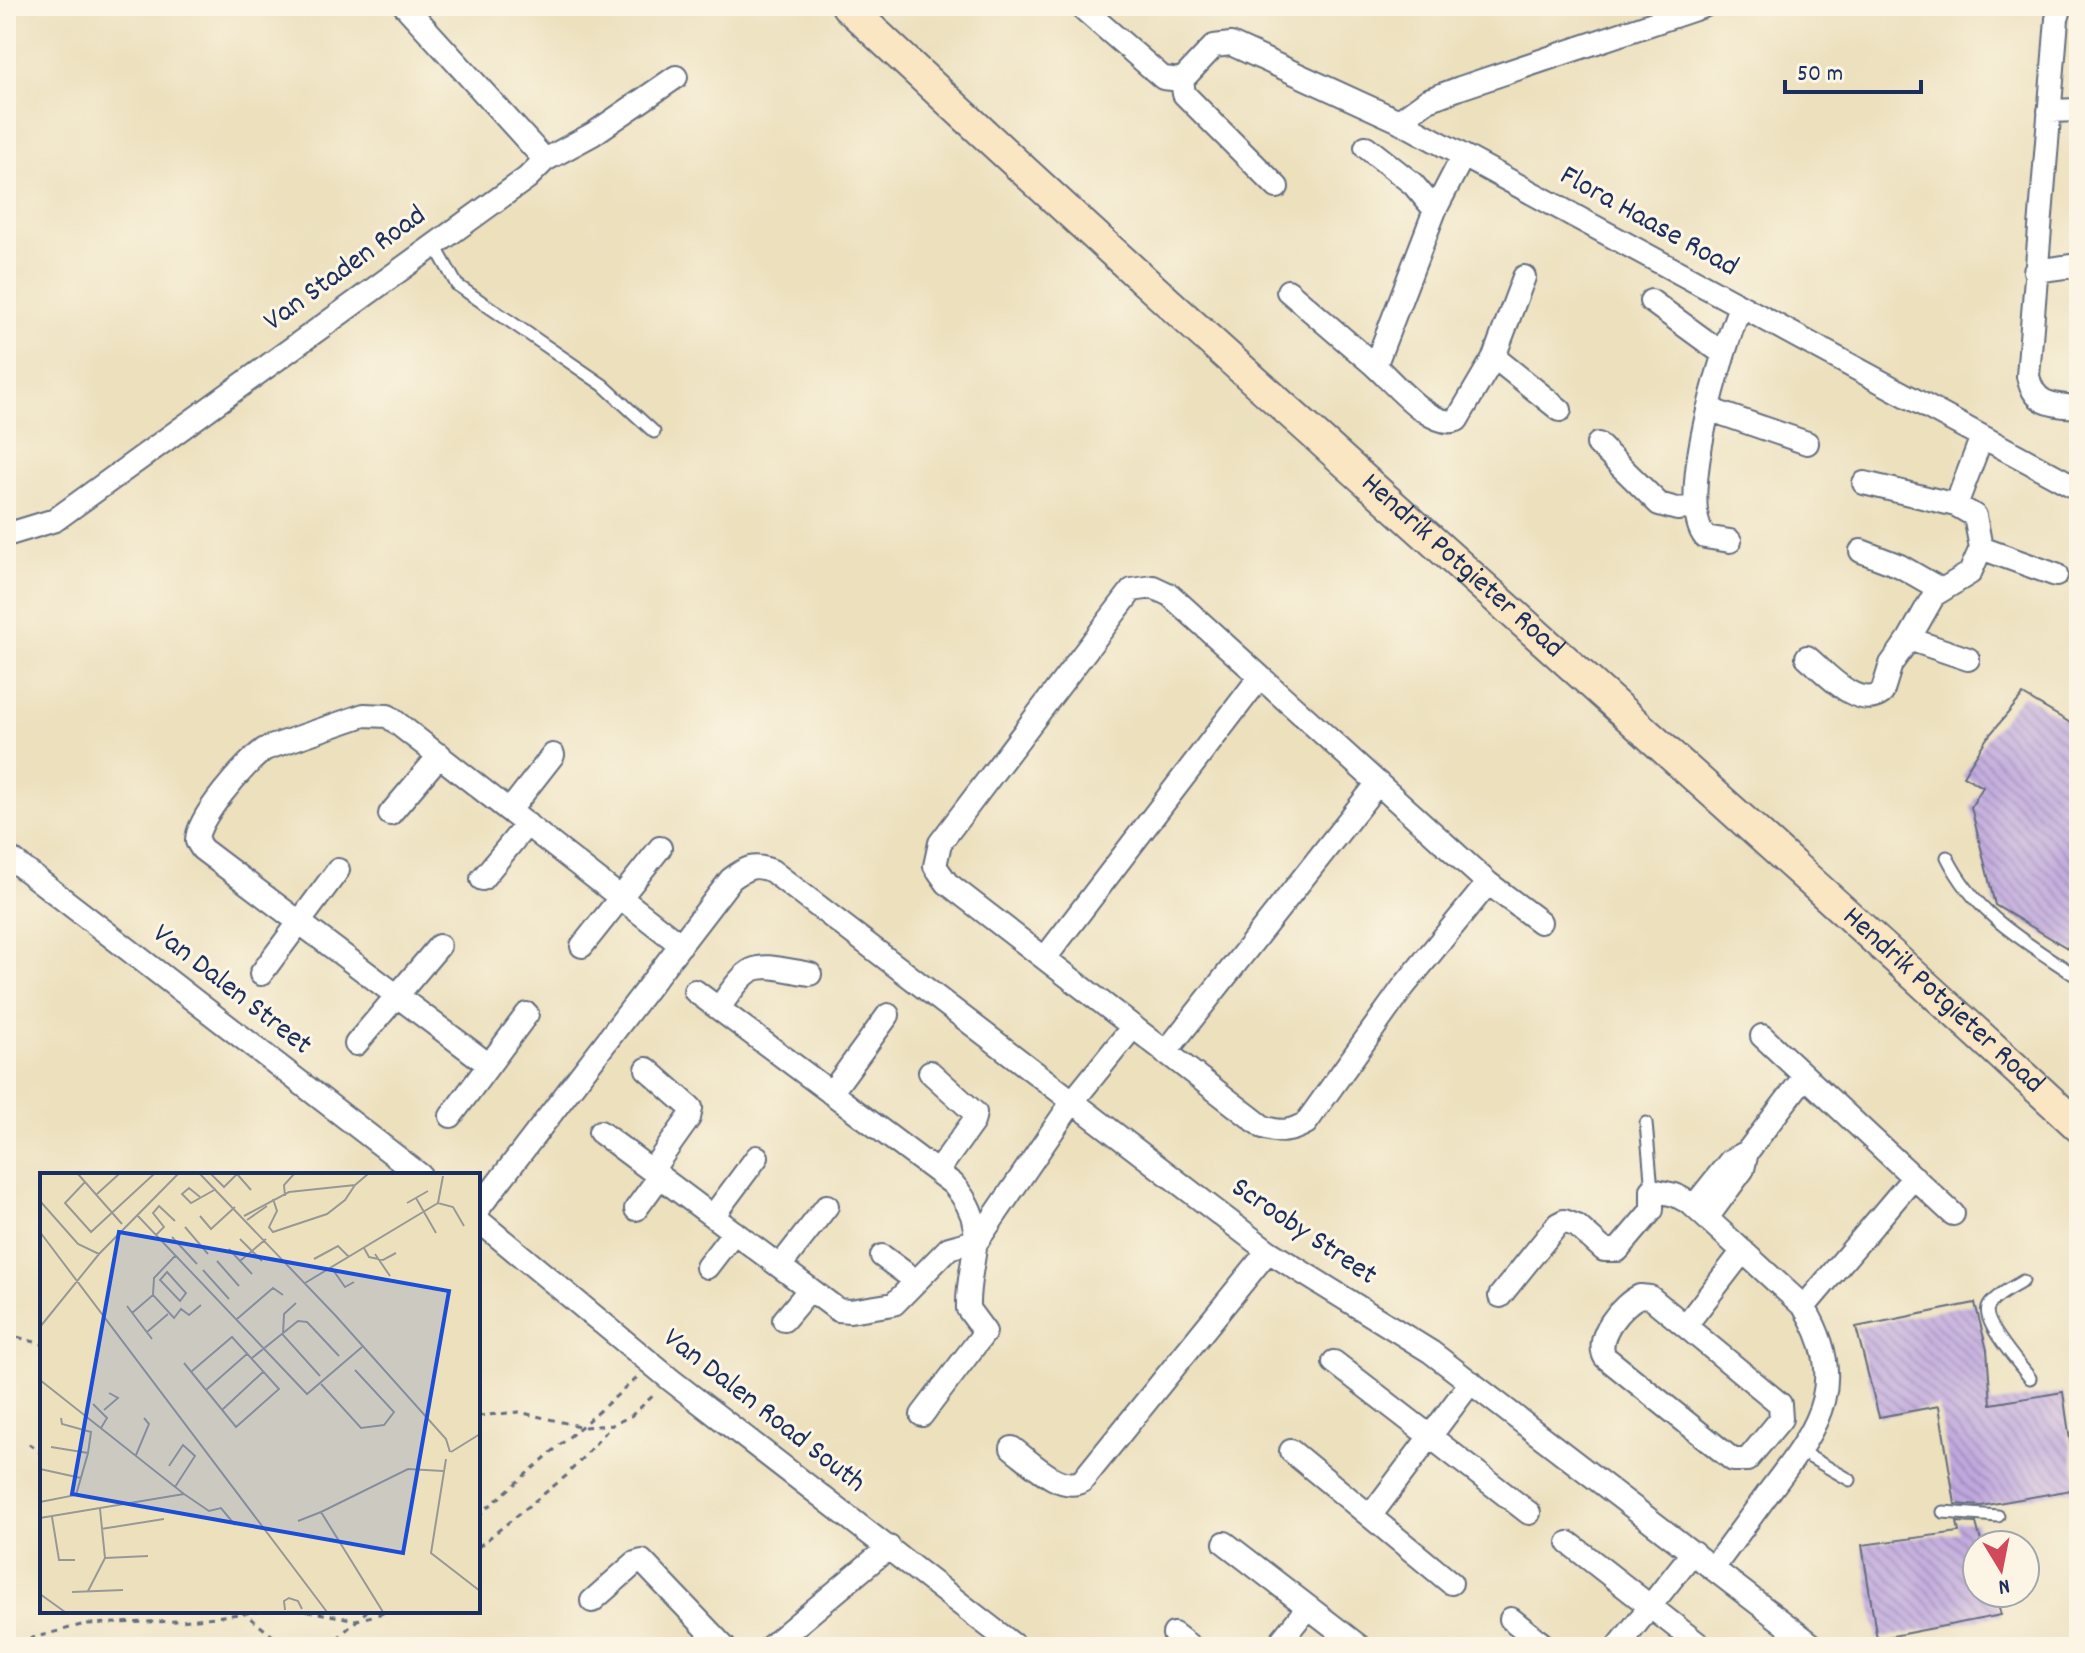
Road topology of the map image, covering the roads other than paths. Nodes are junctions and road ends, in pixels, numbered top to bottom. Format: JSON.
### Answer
{"nodes":[{"id":1,"x":405,"y":6,"type":"edge"},
{"id":2,"x":847,"y":6,"type":"edge"},
{"id":3,"x":1080,"y":6,"type":"edge"},
{"id":4,"x":1704,"y":6,"type":"edge"},
{"id":5,"x":2061,"y":6,"type":"edge"},
{"id":6,"x":1186,"y":76,"type":"junction"},
{"id":7,"x":676,"y":77,"type":"dead end"},
{"id":8,"x":2079,"y":110,"type":"edge"},
{"id":9,"x":2049,"y":111,"type":"junction"},
{"id":10,"x":1399,"y":121,"type":"junction"},
{"id":11,"x":1366,"y":147,"type":"dead end"},
{"id":12,"x":1463,"y":156,"type":"junction"},
{"id":13,"x":545,"y":160,"type":"junction"},
{"id":14,"x":1277,"y":187,"type":"dead end"},
{"id":15,"x":1435,"y":210,"type":"junction"},
{"id":16,"x":434,"y":243,"type":"junction"},
{"id":17,"x":2079,"y":265,"type":"edge"},
{"id":18,"x":2035,"y":271,"type":"junction"},
{"id":19,"x":1524,"y":277,"type":"dead end"},
{"id":20,"x":1288,"y":291,"type":"dead end"},
{"id":21,"x":1651,"y":301,"type":"dead end"},
{"id":22,"x":1740,"y":307,"type":"junction"},
{"id":23,"x":1722,"y":353,"type":"junction"},
{"id":24,"x":1494,"y":357,"type":"junction"},
{"id":25,"x":1375,"y":366,"type":"junction"},
{"id":26,"x":2079,"y":407,"type":"edge"},
{"id":27,"x":1708,"y":409,"type":"junction"},
{"id":28,"x":1560,"y":410,"type":"dead end"},
{"id":29,"x":654,"y":432,"type":"dead end"},
{"id":30,"x":1981,"y":439,"type":"junction"},
{"id":31,"x":1807,"y":443,"type":"dead end"},
{"id":32,"x":1598,"y":444,"type":"dead end"},
{"id":33,"x":1864,"y":483,"type":"dead end"},
{"id":34,"x":2079,"y":489,"type":"edge"},
{"id":35,"x":1956,"y":505,"type":"junction"},
{"id":36,"x":1695,"y":507,"type":"junction"},
{"id":37,"x":6,"y":535,"type":"edge"},
{"id":38,"x":1730,"y":541,"type":"dead end"},
{"id":39,"x":1981,"y":548,"type":"junction"},
{"id":40,"x":1861,"y":551,"type":"dead end"},
{"id":41,"x":2056,"y":575,"type":"dead end"},
{"id":42,"x":1940,"y":589,"type":"junction"},
{"id":43,"x":1909,"y":639,"type":"junction"},
{"id":44,"x":1807,"y":657,"type":"dead end"},
{"id":45,"x":1968,"y":659,"type":"dead end"},
{"id":46,"x":1260,"y":677,"type":"junction"},
{"id":47,"x":440,"y":755,"type":"junction"},
{"id":48,"x":553,"y":755,"type":"dead end"},
{"id":49,"x":1378,"y":783,"type":"junction"},
{"id":50,"x":390,"y":814,"type":"dead end"},
{"id":51,"x":518,"y":817,"type":"junction"},
{"id":52,"x":660,"y":848,"type":"dead end"},
{"id":53,"x":6,"y":855,"type":"edge"},
{"id":54,"x":1947,"y":857,"type":"dead end"},
{"id":55,"x":338,"y":870,"type":"dead end"},
{"id":56,"x":482,"y":879,"type":"dead end"},
{"id":57,"x":1488,"y":883,"type":"junction"},
{"id":58,"x":621,"y":898,"type":"junction"},
{"id":59,"x":299,"y":922,"type":"junction"},
{"id":60,"x":1540,"y":922,"type":"dead end"},
{"id":61,"x":681,"y":945,"type":"junction"},
{"id":62,"x":439,"y":946,"type":"dead end"},
{"id":63,"x":582,"y":946,"type":"dead end"},
{"id":64,"x":1045,"y":958,"type":"junction"},
{"id":65,"x":261,"y":974,"type":"dead end"},
{"id":66,"x":810,"y":974,"type":"dead end"},
{"id":67,"x":2079,"y":978,"type":"edge"},
{"id":68,"x":695,"y":991,"type":"dead end"},
{"id":69,"x":397,"y":996,"type":"junction"},
{"id":70,"x":719,"y":1008,"type":"junction"},
{"id":71,"x":527,"y":1014,"type":"dead end"},
{"id":72,"x":888,"y":1015,"type":"dead end"},
{"id":73,"x":1132,"y":1028,"type":"junction"},
{"id":74,"x":1762,"y":1036,"type":"dead end"},
{"id":75,"x":356,"y":1044,"type":"dead end"},
{"id":76,"x":1165,"y":1053,"type":"junction"},
{"id":77,"x":489,"y":1065,"type":"junction"},
{"id":78,"x":647,"y":1069,"type":"dead end"},
{"id":79,"x":930,"y":1072,"type":"dead end"},
{"id":80,"x":1805,"y":1076,"type":"junction"},
{"id":81,"x":831,"y":1093,"type":"junction"},
{"id":82,"x":1073,"y":1101,"type":"junction"},
{"id":83,"x":451,"y":1116,"type":"dead end"},
{"id":84,"x":1646,"y":1123,"type":"dead end"},
{"id":85,"x":2079,"y":1127,"type":"edge"},
{"id":86,"x":600,"y":1132,"type":"dead end"},
{"id":87,"x":757,"y":1157,"type":"dead end"},
{"id":88,"x":937,"y":1172,"type":"junction"},
{"id":89,"x":417,"y":1173,"type":"edge"},
{"id":90,"x":656,"y":1173,"type":"junction"},
{"id":91,"x":1914,"y":1177,"type":"junction"},
{"id":92,"x":1652,"y":1190,"type":"junction"},
{"id":93,"x":480,"y":1206,"type":"edge"},
{"id":94,"x":827,"y":1206,"type":"dead end"},
{"id":95,"x":636,"y":1209,"type":"dead end"},
{"id":96,"x":1700,"y":1212,"type":"junction"},
{"id":97,"x":1953,"y":1214,"type":"dead end"},
{"id":98,"x":713,"y":1216,"type":"junction"},
{"id":99,"x":480,"y":1222,"type":"edge"},
{"id":100,"x":734,"y":1232,"type":"junction"},
{"id":101,"x":978,"y":1240,"type":"junction"},
{"id":102,"x":1268,"y":1251,"type":"junction"},
{"id":103,"x":1743,"y":1251,"type":"junction"},
{"id":104,"x":882,"y":1256,"type":"dead end"},
{"id":105,"x":780,"y":1266,"type":"junction"},
{"id":106,"x":707,"y":1267,"type":"dead end"},
{"id":107,"x":916,"y":1281,"type":"junction"},
{"id":108,"x":2023,"y":1281,"type":"dead end"},
{"id":109,"x":810,"y":1289,"type":"junction"},
{"id":110,"x":1500,"y":1296,"type":"dead end"},
{"id":111,"x":1808,"y":1313,"type":"junction"},
{"id":112,"x":784,"y":1320,"type":"dead end"},
{"id":113,"x":1686,"y":1325,"type":"junction"},
{"id":114,"x":1334,"y":1362,"type":"dead end"},
{"id":115,"x":2030,"y":1378,"type":"dead end"},
{"id":116,"x":1471,"y":1382,"type":"junction"},
{"id":117,"x":922,"y":1415,"type":"dead end"},
{"id":118,"x":1430,"y":1436,"type":"junction"},
{"id":119,"x":1012,"y":1448,"type":"dead end"},
{"id":120,"x":1291,"y":1451,"type":"dead end"},
{"id":121,"x":1801,"y":1452,"type":"junction"},
{"id":122,"x":1850,"y":1480,"type":"dead end"},
{"id":123,"x":1943,"y":1512,"type":"dead end"},
{"id":124,"x":1529,"y":1513,"type":"dead end"},
{"id":125,"x":1371,"y":1515,"type":"junction"},
{"id":126,"x":1998,"y":1516,"type":"dead end"},
{"id":127,"x":1225,"y":1543,"type":"dead end"},
{"id":128,"x":1569,"y":1543,"type":"dead end"},
{"id":129,"x":889,"y":1547,"type":"junction"},
{"id":130,"x":1693,"y":1552,"type":"junction"},
{"id":131,"x":1713,"y":1568,"type":"junction"},
{"id":132,"x":1451,"y":1583,"type":"dead end"},
{"id":133,"x":592,"y":1601,"type":"dead end"},
{"id":134,"x":1650,"y":1606,"type":"junction"},
{"id":135,"x":1308,"y":1607,"type":"junction"},
{"id":136,"x":1511,"y":1619,"type":"dead end"},
{"id":137,"x":724,"y":1647,"type":"edge"},
{"id":138,"x":770,"y":1647,"type":"edge"},
{"id":139,"x":1016,"y":1647,"type":"edge"},
{"id":140,"x":1276,"y":1647,"type":"edge"},
{"id":141,"x":1360,"y":1647,"type":"edge"},
{"id":142,"x":1546,"y":1647,"type":"edge"},
{"id":143,"x":1618,"y":1647,"type":"edge"},
{"id":144,"x":1702,"y":1647,"type":"edge"},
{"id":145,"x":1815,"y":1647,"type":"edge"}],
"edges":[{"from":1,"to":13,"type":"street"},
{"from":2,"to":85,"type":"main road","name":"Hendrik Potgieter Road"},
{"from":3,"to":6,"type":"street"},
{"from":4,"to":10,"type":"street"},
{"from":5,"to":9,"type":"street"},
{"from":6,"to":10,"type":"street","name":"Flora Haase Road"},
{"from":6,"to":14,"type":"street"},
{"from":7,"to":13,"type":"street","name":"Van Staden Road"},
{"from":8,"to":9,"type":"street"},
{"from":9,"to":18,"type":"street"},
{"from":10,"to":12,"type":"street","name":"Flora Haase Road"},
{"from":11,"to":15,"type":"street"},
{"from":12,"to":15,"type":"street"},
{"from":12,"to":22,"type":"street","name":"Flora Haase Road"},
{"from":13,"to":16,"type":"street","name":"Van Staden Road"},
{"from":15,"to":25,"type":"street"},
{"from":16,"to":29,"type":"lane"},
{"from":16,"to":37,"type":"street","name":"Van Staden Road"},
{"from":17,"to":18,"type":"street"},
{"from":18,"to":26,"type":"street"},
{"from":19,"to":24,"type":"street"},
{"from":20,"to":25,"type":"street"},
{"from":21,"to":23,"type":"street"},
{"from":22,"to":23,"type":"street"},
{"from":22,"to":30,"type":"street","name":"Flora Haase Road"},
{"from":23,"to":27,"type":"street"},
{"from":24,"to":25,"type":"street"},
{"from":24,"to":28,"type":"street"},
{"from":27,"to":31,"type":"street"},
{"from":27,"to":36,"type":"street"},
{"from":30,"to":34,"type":"street","name":"Flora Haase Road"},
{"from":30,"to":35,"type":"street"},
{"from":32,"to":36,"type":"street"},
{"from":33,"to":35,"type":"street"},
{"from":35,"to":39,"type":"street"},
{"from":36,"to":38,"type":"street"},
{"from":39,"to":41,"type":"street"},
{"from":39,"to":42,"type":"street"},
{"from":40,"to":42,"type":"street"},
{"from":42,"to":43,"type":"street"},
{"from":43,"to":44,"type":"street"},
{"from":43,"to":45,"type":"street"},
{"from":46,"to":49,"type":"street"},
{"from":46,"to":64,"type":"street"},
{"from":46,"to":64,"type":"street"},
{"from":47,"to":50,"type":"street"},
{"from":47,"to":51,"type":"street"},
{"from":47,"to":59,"type":"street"},
{"from":48,"to":51,"type":"street"},
{"from":49,"to":57,"type":"street"},
{"from":49,"to":76,"type":"street"},
{"from":51,"to":56,"type":"street"},
{"from":51,"to":58,"type":"street"},
{"from":52,"to":58,"type":"street"},
{"from":53,"to":89,"type":"street","name":"Van Dalen Street"},
{"from":54,"to":67,"type":"lane"},
{"from":55,"to":59,"type":"street"},
{"from":57,"to":60,"type":"street"},
{"from":57,"to":76,"type":"street"},
{"from":58,"to":61,"type":"street"},
{"from":58,"to":63,"type":"street"},
{"from":59,"to":65,"type":"street"},
{"from":59,"to":69,"type":"street"},
{"from":61,"to":82,"type":"street","name":"Scrooby Street"},
{"from":61,"to":93,"type":"street"},
{"from":62,"to":69,"type":"street"},
{"from":64,"to":73,"type":"street"},
{"from":66,"to":70,"type":"street"},
{"from":68,"to":70,"type":"street"},
{"from":69,"to":75,"type":"street"},
{"from":69,"to":77,"type":"street"},
{"from":70,"to":81,"type":"street"},
{"from":71,"to":77,"type":"street"},
{"from":72,"to":81,"type":"street"},
{"from":73,"to":76,"type":"street"},
{"from":73,"to":82,"type":"street"},
{"from":74,"to":80,"type":"street"},
{"from":77,"to":83,"type":"street"},
{"from":78,"to":90,"type":"street"},
{"from":79,"to":88,"type":"street"},
{"from":80,"to":91,"type":"street"},
{"from":80,"to":96,"type":"street"},
{"from":81,"to":88,"type":"street"},
{"from":82,"to":101,"type":"street"},
{"from":82,"to":102,"type":"street","name":"Scrooby Street"},
{"from":84,"to":92,"type":"lane"},
{"from":86,"to":90,"type":"street"},
{"from":87,"to":98,"type":"street"},
{"from":88,"to":101,"type":"street"},
{"from":90,"to":95,"type":"street"},
{"from":90,"to":98,"type":"street"},
{"from":91,"to":97,"type":"street"},
{"from":91,"to":111,"type":"street"},
{"from":92,"to":96,"type":"street"},
{"from":92,"to":110,"type":"street"},
{"from":94,"to":105,"type":"street"},
{"from":96,"to":103,"type":"street"},
{"from":98,"to":100,"type":"street"},
{"from":99,"to":129,"type":"street","name":"Van Dalen Road South"},
{"from":100,"to":105,"type":"street"},
{"from":100,"to":106,"type":"street"},
{"from":101,"to":107,"type":"street"},
{"from":101,"to":117,"type":"street"},
{"from":102,"to":116,"type":"street","name":"Scrooby Street"},
{"from":102,"to":119,"type":"street"},
{"from":103,"to":111,"type":"street"},
{"from":103,"to":113,"type":"street"},
{"from":104,"to":107,"type":"street"},
{"from":105,"to":109,"type":"street"},
{"from":107,"to":109,"type":"street"},
{"from":108,"to":115,"type":"lane"},
{"from":109,"to":112,"type":"street"},
{"from":111,"to":121,"type":"street"},
{"from":113,"to":113,"type":"street"},
{"from":114,"to":118,"type":"street"},
{"from":116,"to":118,"type":"street"},
{"from":116,"to":130,"type":"street","name":"Scrooby Street"},
{"from":118,"to":124,"type":"street"},
{"from":118,"to":125,"type":"street"},
{"from":120,"to":125,"type":"street"},
{"from":121,"to":122,"type":"lane"},
{"from":121,"to":131,"type":"street"},
{"from":123,"to":126,"type":"lane"},
{"from":125,"to":132,"type":"street"},
{"from":127,"to":135,"type":"street"},
{"from":128,"to":134,"type":"street"},
{"from":129,"to":138,"type":"street"},
{"from":129,"to":139,"type":"street","name":"Van Dalen Road South"},
{"from":130,"to":131,"type":"street","name":"Scrooby Street"},
{"from":130,"to":134,"type":"street"},
{"from":131,"to":145,"type":"street","name":"Scrooby Street"},
{"from":133,"to":137,"type":"street"},
{"from":134,"to":143,"type":"street"},
{"from":134,"to":144,"type":"street"},
{"from":135,"to":140,"type":"street"},
{"from":135,"to":141,"type":"street"},
{"from":136,"to":142,"type":"street"}]}
